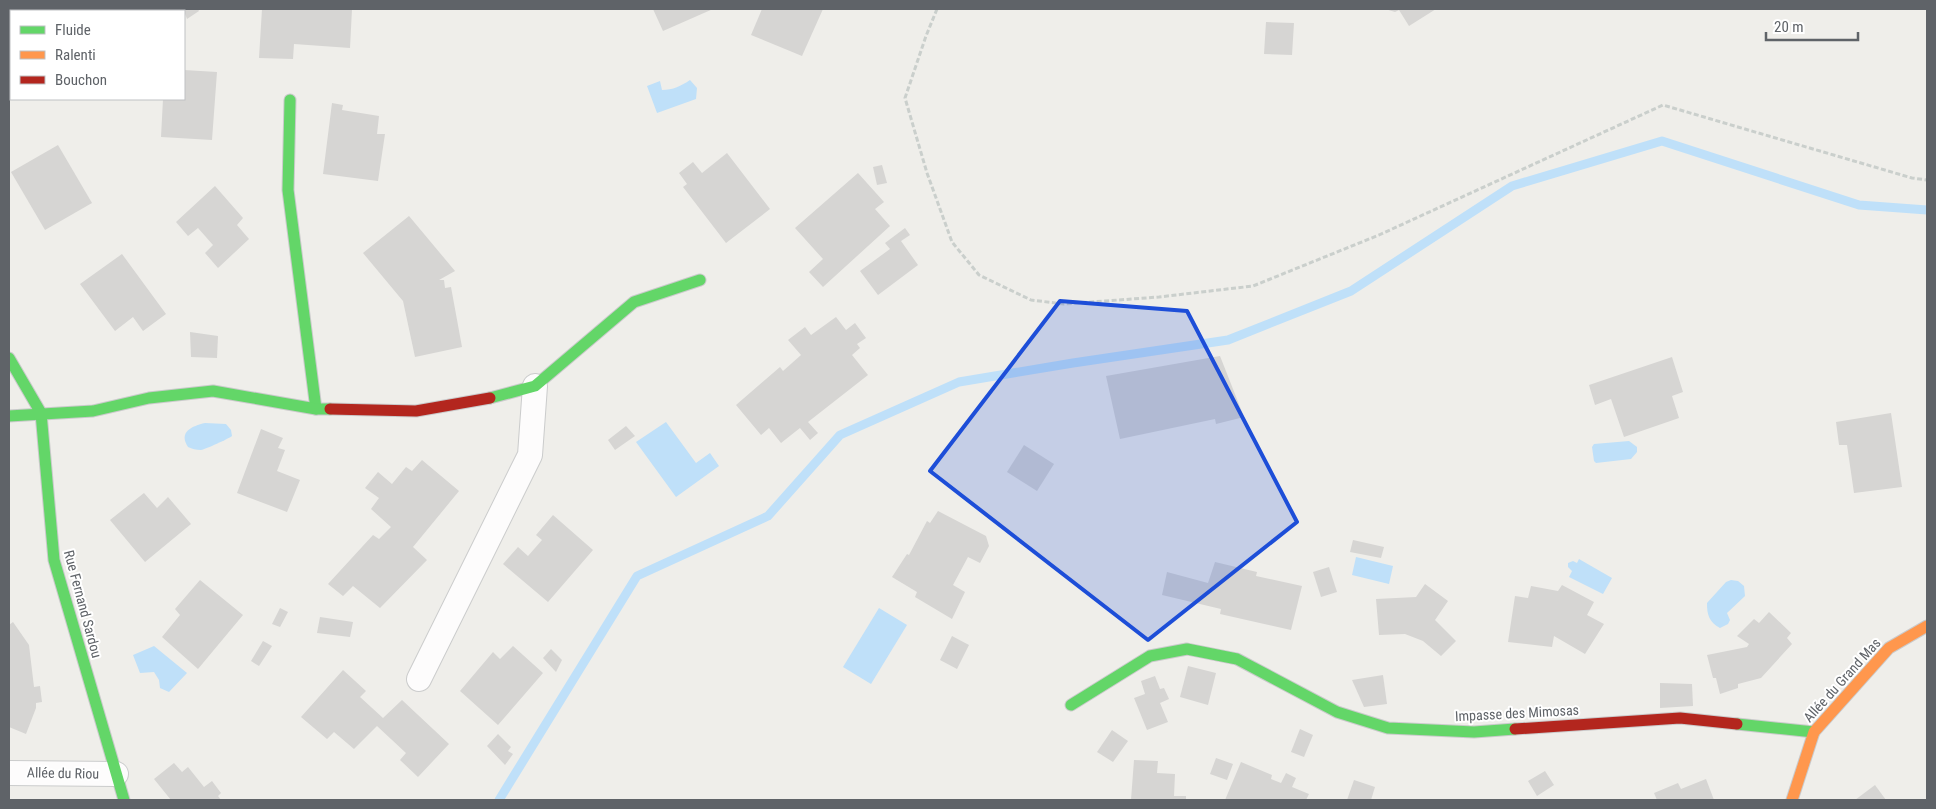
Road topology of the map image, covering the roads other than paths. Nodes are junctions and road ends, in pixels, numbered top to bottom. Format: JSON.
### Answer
{"nodes":[{"id":1,"x":290,"y":100,"type":"dead end"},
{"id":2,"x":700,"y":280,"type":"dead end"},
{"id":3,"x":9,"y":358,"type":"edge"},
{"id":4,"x":535,"y":386,"type":"junction"},
{"id":5,"x":316,"y":409,"type":"junction"},
{"id":6,"x":41,"y":413,"type":"junction"},
{"id":7,"x":9,"y":416,"type":"edge"},
{"id":8,"x":1927,"y":626,"type":"edge"},
{"id":9,"x":419,"y":679,"type":"dead end"},
{"id":10,"x":1072,"y":705,"type":"dead end"},
{"id":11,"x":1814,"y":732,"type":"junction"},
{"id":12,"x":9,"y":773,"type":"edge"},
{"id":13,"x":116,"y":774,"type":"junction"},
{"id":14,"x":124,"y":800,"type":"edge"},
{"id":15,"x":1792,"y":800,"type":"edge"}],
"edges":[{"from":1,"to":5,"type":"street"},
{"from":2,"to":4,"type":"street"},
{"from":3,"to":6,"type":"street","name":"Rue Fernand Sardou"},
{"from":4,"to":5,"type":"street"},
{"from":4,"to":9,"type":"street"},
{"from":5,"to":6,"type":"street"},
{"from":6,"to":7,"type":"street"},
{"from":6,"to":13,"type":"street","name":"Rue Fernand Sardou"},
{"from":8,"to":11,"type":"street","name":"Allée du Grand Mas"},
{"from":10,"to":11,"type":"street","name":"Impasse des Mimosas"},
{"from":11,"to":15,"type":"street","name":"Allée du Grand Mas"},
{"from":12,"to":13,"type":"street","name":"Allée du Riou"},
{"from":13,"to":14,"type":"street","name":"Rue Fernand Sardou"}]}
